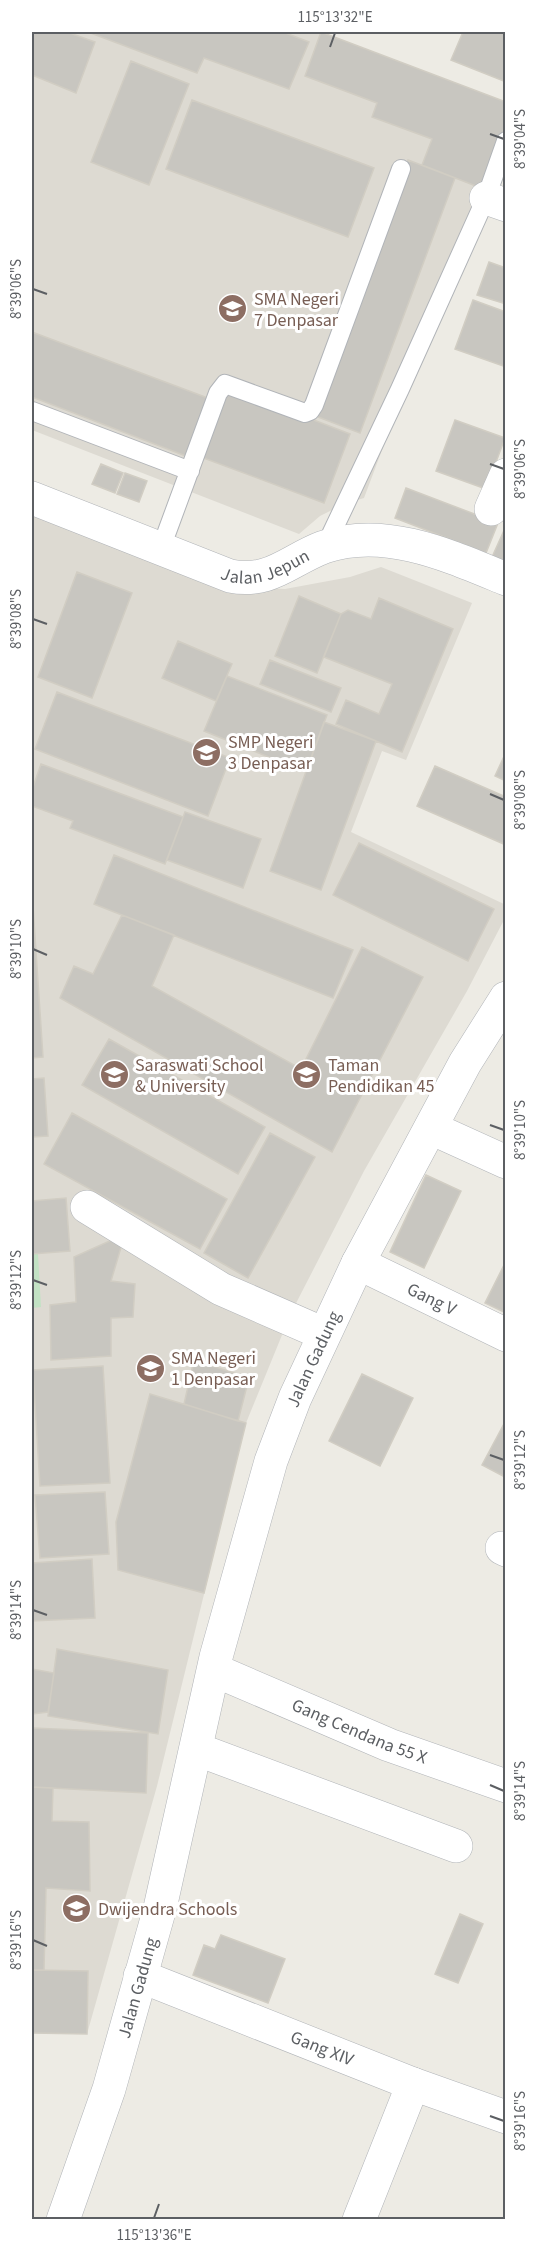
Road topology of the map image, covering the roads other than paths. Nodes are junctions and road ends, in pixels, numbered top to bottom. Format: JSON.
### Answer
{"nodes":[{"id":1,"x":506,"y":141,"type":"edge"},
{"id":2,"x":401,"y":169,"type":"dead end"},
{"id":3,"x":496,"y":201,"type":"edge"},
{"id":4,"x":32,"y":411,"type":"edge"},
{"id":5,"x":190,"y":471,"type":"junction"},
{"id":6,"x":506,"y":475,"type":"edge"},
{"id":7,"x":32,"y":498,"type":"edge"},
{"id":8,"x":491,"y":509,"type":"dead end"},
{"id":9,"x":325,"y":547,"type":"junction"},
{"id":10,"x":161,"y":548,"type":"junction"},
{"id":11,"x":506,"y":579,"type":"edge"},
{"id":12,"x":506,"y":998,"type":"edge"},
{"id":13,"x":431,"y":1128,"type":"junction"},
{"id":14,"x":506,"y":1162,"type":"edge"},
{"id":15,"x":87,"y":1207,"type":"dead end"},
{"id":16,"x":358,"y":1263,"type":"junction"},
{"id":17,"x":324,"y":1334,"type":"junction"},
{"id":18,"x":506,"y":1335,"type":"edge"},
{"id":19,"x":214,"y":1670,"type":"junction"},
{"id":20,"x":196,"y":1749,"type":"junction"},
{"id":21,"x":506,"y":1786,"type":"edge"},
{"id":22,"x":456,"y":1846,"type":"dead end"},
{"id":23,"x":140,"y":1976,"type":"junction"},
{"id":24,"x":413,"y":2084,"type":"junction"},
{"id":25,"x":506,"y":2117,"type":"edge"},
{"id":26,"x":63,"y":2220,"type":"edge"},
{"id":27,"x":359,"y":2220,"type":"edge"}],
"edges":[{"from":1,"to":3,"type":"lane"},
{"from":2,"to":5,"type":"lane"},
{"from":3,"to":9,"type":"lane"},
{"from":4,"to":5,"type":"lane"},
{"from":5,"to":10,"type":"lane"},
{"from":6,"to":8,"type":"street"},
{"from":7,"to":10,"type":"street","name":"Jalan Jepun"},
{"from":9,"to":10,"type":"street","name":"Jalan Jepun"},
{"from":9,"to":11,"type":"street","name":"Jalan Jepun"},
{"from":12,"to":13,"type":"street","name":"Jalan Gadung"},
{"from":13,"to":14,"type":"street"},
{"from":13,"to":16,"type":"street","name":"Jalan Gadung"},
{"from":15,"to":17,"type":"street"},
{"from":16,"to":17,"type":"street","name":"Jalan Gadung"},
{"from":16,"to":18,"type":"street","name":"Gang V"},
{"from":17,"to":19,"type":"street","name":"Jalan Gadung"},
{"from":19,"to":20,"type":"street","name":"Jalan Gadung"},
{"from":19,"to":21,"type":"street","name":"Gang Cendana 55 X"},
{"from":20,"to":22,"type":"street"},
{"from":20,"to":23,"type":"street","name":"Jalan Gadung"},
{"from":23,"to":24,"type":"street","name":"Gang XIV"},
{"from":23,"to":26,"type":"street","name":"Jalan Gadung"},
{"from":24,"to":25,"type":"street","name":"Gang XIV"},
{"from":24,"to":27,"type":"street"}]}
